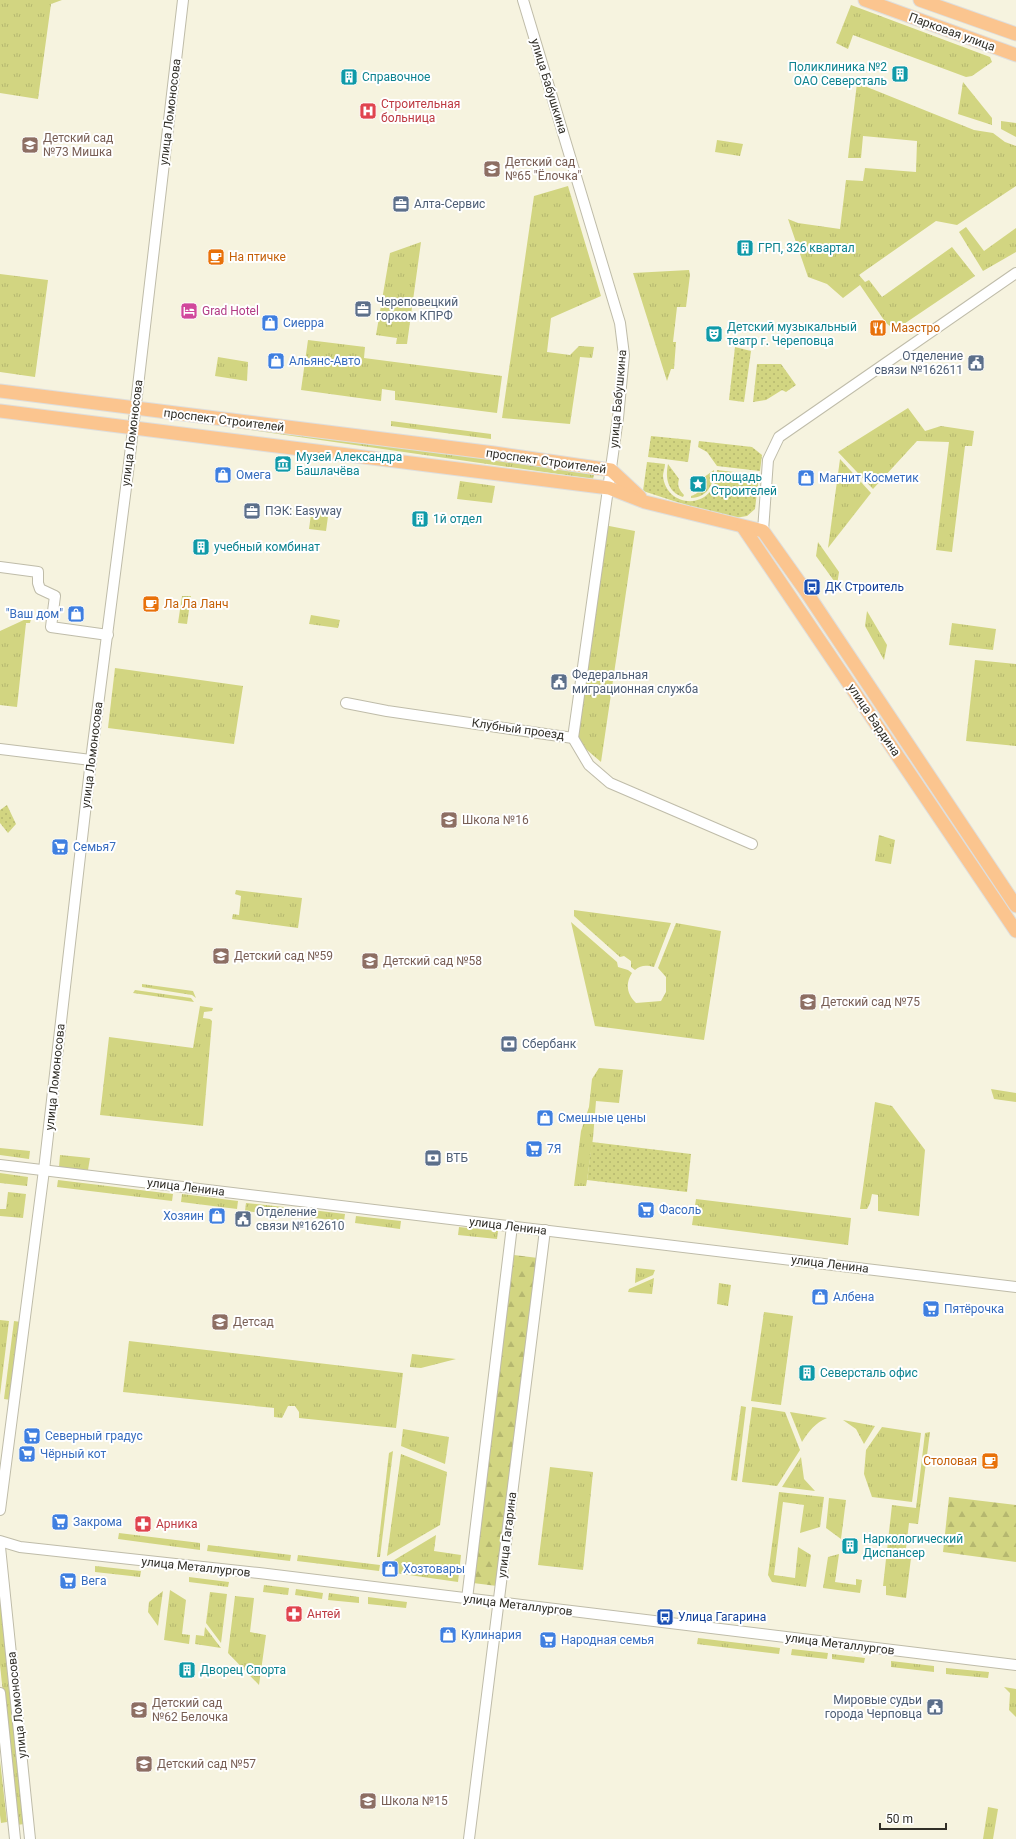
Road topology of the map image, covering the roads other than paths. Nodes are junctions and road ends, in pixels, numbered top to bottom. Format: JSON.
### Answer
{"nodes":[{"id":1,"x":183,"y":0,"type":"edge"},
{"id":2,"x":523,"y":0,"type":"edge"},
{"id":3,"x":864,"y":0,"type":"edge"},
{"id":4,"x":920,"y":0,"type":"edge"},
{"id":5,"x":1016,"y":34,"type":"edge"},
{"id":6,"x":1016,"y":55,"type":"edge"},
{"id":7,"x":1016,"y":273,"type":"edge"},
{"id":8,"x":0,"y":391,"type":"edge"},
{"id":9,"x":135,"y":408,"type":"junction"},
{"id":10,"x":0,"y":411,"type":"edge"},
{"id":11,"x":133,"y":428,"type":"junction"},
{"id":12,"x":612,"y":470,"type":"junction"},
{"id":13,"x":609,"y":488,"type":"junction"},
{"id":14,"x":646,"y":502,"type":"junction"},
{"id":15,"x":743,"y":527,"type":"junction"},
{"id":16,"x":763,"y":531,"type":"junction"},
{"id":17,"x":0,"y":567,"type":"edge"},
{"id":18,"x":108,"y":635,"type":"junction"},
{"id":19,"x":346,"y":703,"type":"dead end"},
{"id":20,"x":573,"y":738,"type":"junction"},
{"id":21,"x":0,"y":749,"type":"edge"},
{"id":22,"x":91,"y":760,"type":"junction"},
{"id":23,"x":752,"y":844,"type":"dead end"},
{"id":24,"x":1016,"y":905,"type":"edge"},
{"id":25,"x":1004,"y":912,"type":"junction"},
{"id":26,"x":1016,"y":931,"type":"edge"},
{"id":27,"x":0,"y":1165,"type":"edge"},
{"id":28,"x":44,"y":1170,"type":"junction"},
{"id":29,"x":512,"y":1226,"type":"junction"},
{"id":30,"x":545,"y":1230,"type":"junction"},
{"id":31,"x":1016,"y":1287,"type":"edge"},
{"id":32,"x":0,"y":1510,"type":"edge"},
{"id":33,"x":0,"y":1541,"type":"edge"},
{"id":34,"x":20,"y":1547,"type":"junction"},
{"id":35,"x":0,"y":1548,"type":"edge"},
{"id":36,"x":466,"y":1599,"type":"junction"},
{"id":37,"x":499,"y":1604,"type":"junction"},
{"id":38,"x":1016,"y":1665,"type":"edge"},
{"id":39,"x":0,"y":1693,"type":"edge"},
{"id":40,"x":29,"y":1834,"type":"edge"},
{"id":41,"x":15,"y":1835,"type":"edge"},
{"id":42,"x":469,"y":1839,"type":"edge"}],
"edges":[{"from":1,"to":9,"type":"street","name":"улица Ломоносова"},
{"from":2,"to":12,"type":"street","name":"улица Бабушкина"},
{"from":3,"to":6,"type":"main road","name":"Парковая улица"},
{"from":4,"to":5,"type":"main road","name":"Парковая улица"},
{"from":7,"to":16,"type":"street"},
{"from":8,"to":9,"type":"main road","name":"проспект Строителей"},
{"from":9,"to":11,"type":"street","name":"улица Ломоносова"},
{"from":9,"to":12,"type":"main road","name":"проспект Строителей"},
{"from":10,"to":11,"type":"main road","name":"проспект Строителей"},
{"from":11,"to":13,"type":"main road","name":"проспект Строителей"},
{"from":11,"to":18,"type":"street","name":"улица Ломоносова"},
{"from":12,"to":13,"type":"street","name":"улица Бабушкина"},
{"from":12,"to":14,"type":"main road","name":"проспект Строителей"},
{"from":13,"to":14,"type":"main road","name":"проспект Строителей"},
{"from":13,"to":20,"type":"street","name":"улица Бабушкина"},
{"from":14,"to":15,"type":"main road"},
{"from":15,"to":16,"type":"main road"},
{"from":15,"to":25,"type":"main road","name":"улица Бардина"},
{"from":16,"to":24,"type":"main road","name":"улица Бардина"},
{"from":17,"to":18,"type":"street"},
{"from":18,"to":22,"type":"street","name":"улица Ломоносова"},
{"from":19,"to":20,"type":"street","name":"Клубный проезд"},
{"from":20,"to":23,"type":"street","name":"Клубный проезд"},
{"from":21,"to":22,"type":"street"},
{"from":22,"to":28,"type":"street","name":"улица Ломоносова"},
{"from":24,"to":25,"type":"main road","name":"улица Бардина"},
{"from":25,"to":26,"type":"main road","name":"улица Бардина"},
{"from":27,"to":28,"type":"street","name":"улица Ленина"},
{"from":28,"to":29,"type":"street","name":"улица Ленина"},
{"from":28,"to":32,"type":"street","name":"улица Ломоносова"},
{"from":29,"to":30,"type":"street","name":"улица Ленина"},
{"from":29,"to":36,"type":"street"},
{"from":30,"to":31,"type":"street","name":"улица Ленина"},
{"from":30,"to":37,"type":"street","name":"улица Гагарина"},
{"from":33,"to":34,"type":"street","name":"улица Металлургов"},
{"from":34,"to":35,"type":"street","name":"улица Металлургов"},
{"from":34,"to":36,"type":"street","name":"улица Металлургов"},
{"from":35,"to":40,"type":"street","name":"улица Ломоносова"},
{"from":36,"to":37,"type":"street","name":"улица Металлургов"},
{"from":37,"to":38,"type":"street","name":"улица Металлургов"},
{"from":37,"to":42,"type":"street","name":"улица Гагарина"},
{"from":39,"to":41,"type":"street","name":"улица Ломоносова"},
{"from":40,"to":41,"type":"street"}]}
